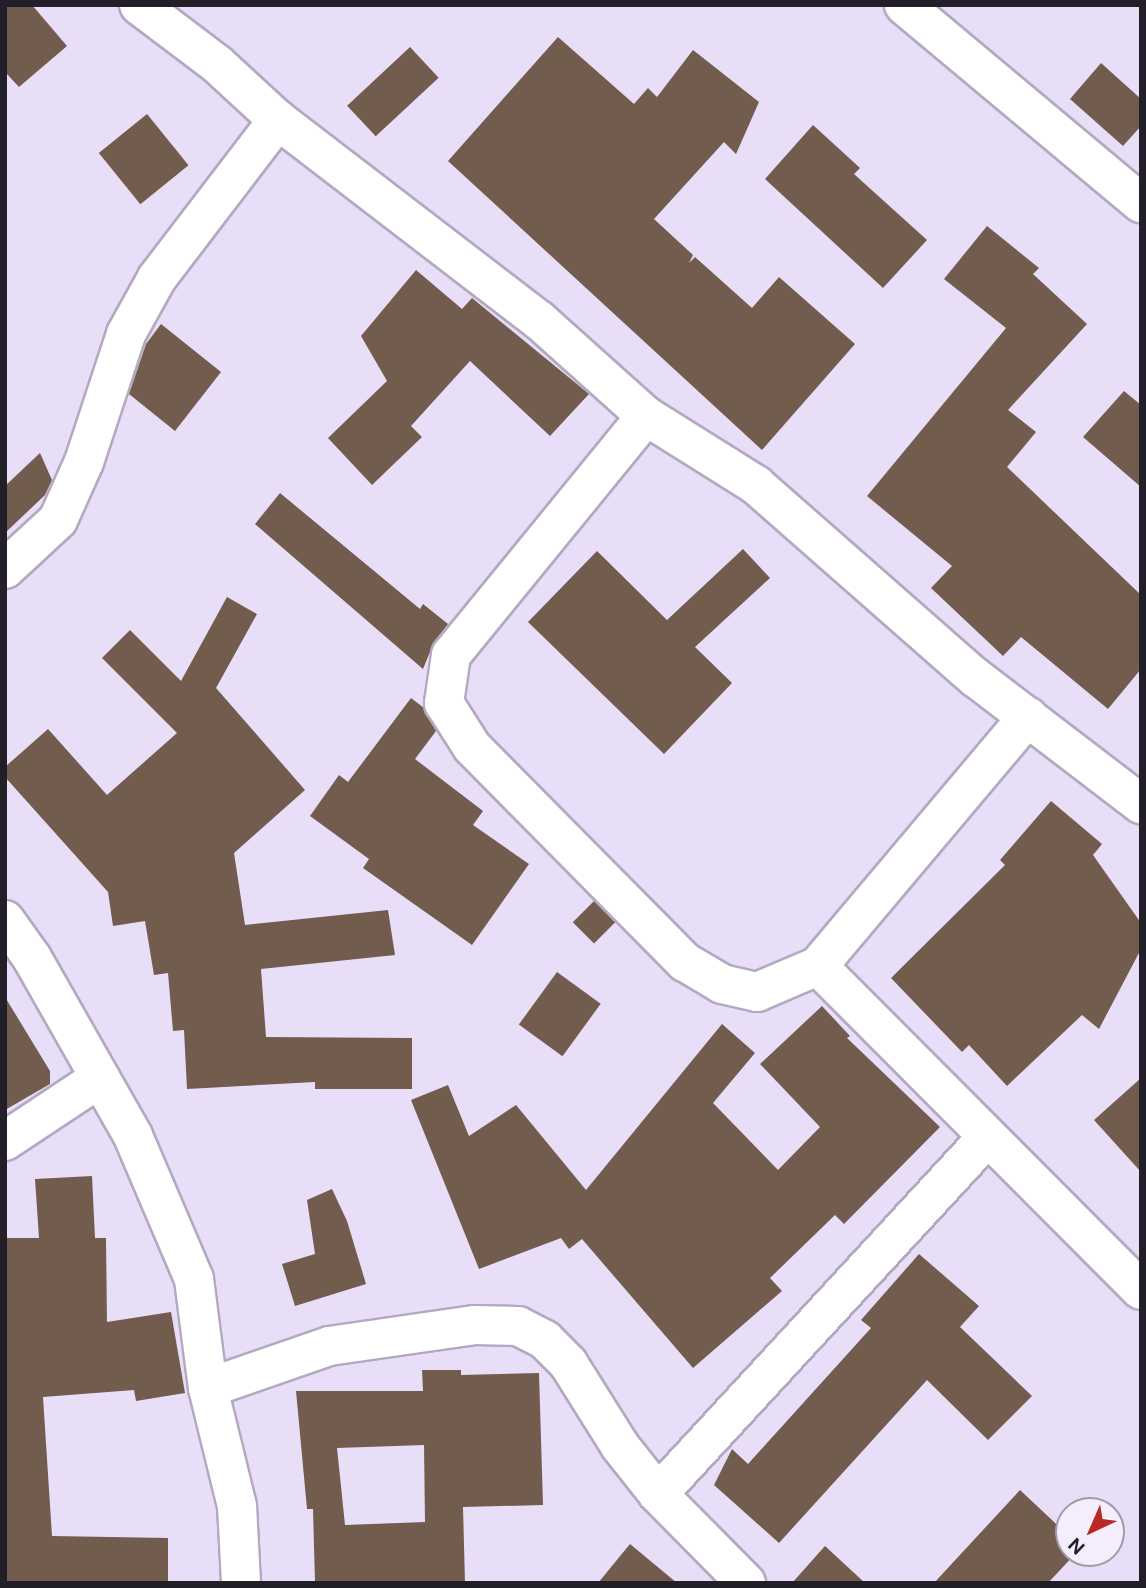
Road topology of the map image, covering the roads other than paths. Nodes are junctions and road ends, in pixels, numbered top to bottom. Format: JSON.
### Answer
{"nodes":[{"id":1,"x":139,"y":5,"type":"edge"},
{"id":2,"x":904,"y":5,"type":"edge"},
{"id":3,"x":278,"y":120,"type":"junction"},
{"id":4,"x":1141,"y":204,"type":"edge"},
{"id":5,"x":646,"y":416,"type":"junction"},
{"id":6,"x":5,"y":569,"type":"edge"},
{"id":7,"x":1028,"y":717,"type":"junction"},
{"id":8,"x":1141,"y":804,"type":"edge"},
{"id":9,"x":5,"y":920,"type":"edge"},
{"id":10,"x":818,"y":966,"type":"junction"},
{"id":11,"x":100,"y":1078,"type":"junction"},
{"id":12,"x":988,"y":1137,"type":"junction"},
{"id":13,"x":5,"y":1141,"type":"edge"},
{"id":14,"x":1141,"y":1290,"type":"edge"},
{"id":15,"x":208,"y":1388,"type":"junction"},
{"id":16,"x":658,"y":1493,"type":"junction"},
{"id":17,"x":241,"y":1583,"type":"edge"},
{"id":18,"x":746,"y":1583,"type":"edge"}],
"edges":[{"from":1,"to":3,"type":"street"},
{"from":2,"to":4,"type":"street"},
{"from":3,"to":5,"type":"street"},
{"from":3,"to":6,"type":"street"},
{"from":5,"to":7,"type":"street"},
{"from":5,"to":10,"type":"street"},
{"from":7,"to":8,"type":"street"},
{"from":7,"to":10,"type":"street"},
{"from":9,"to":11,"type":"street"},
{"from":10,"to":12,"type":"street"},
{"from":11,"to":13,"type":"street"},
{"from":11,"to":15,"type":"street"},
{"from":12,"to":14,"type":"street"},
{"from":12,"to":16,"type":"street"},
{"from":15,"to":16,"type":"street"},
{"from":15,"to":17,"type":"street"},
{"from":16,"to":18,"type":"street"}]}
